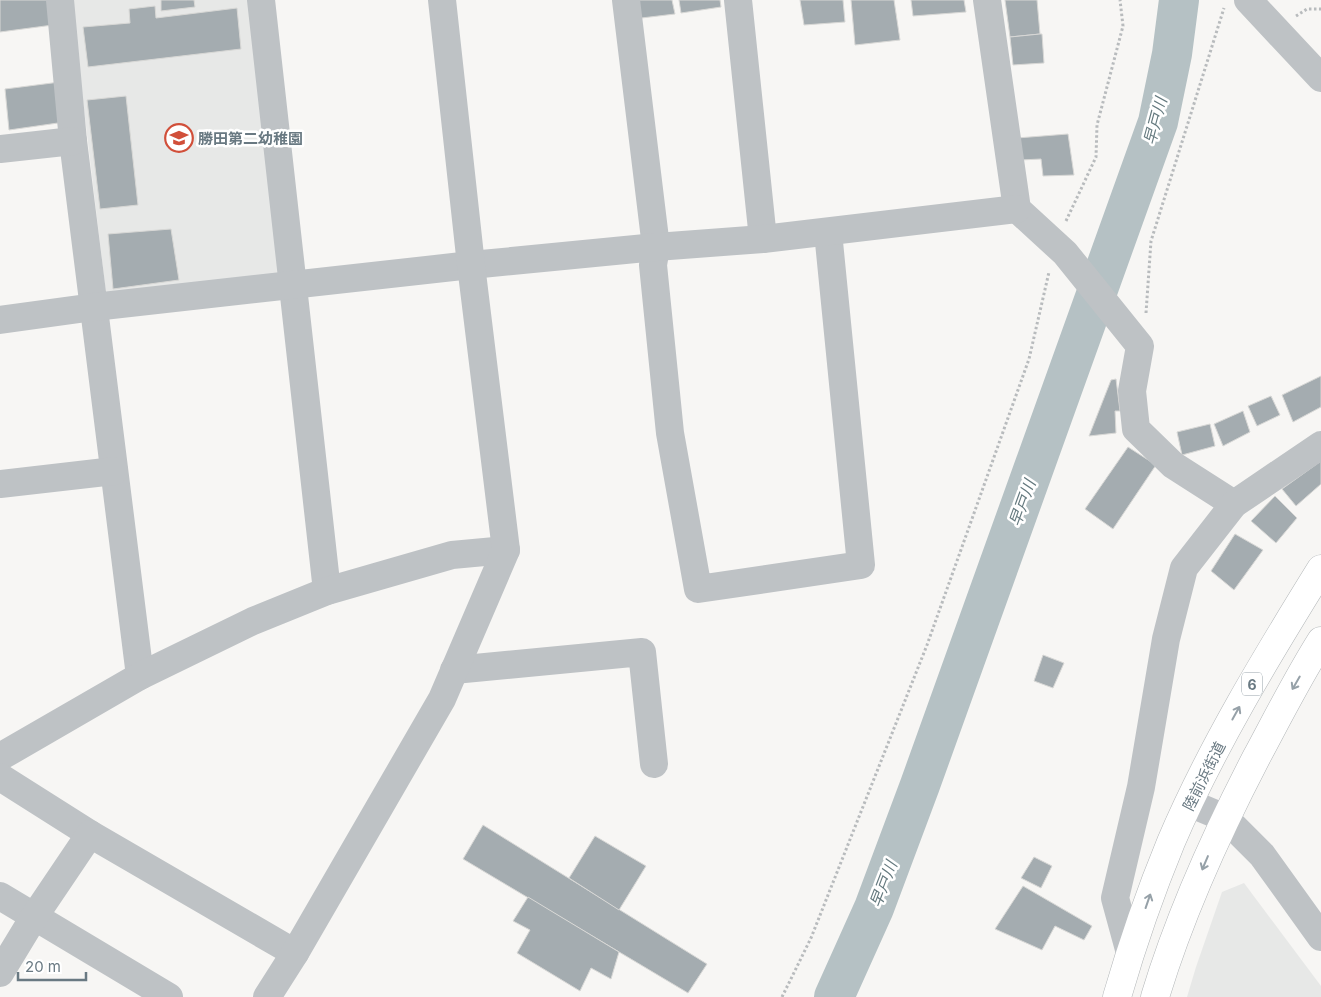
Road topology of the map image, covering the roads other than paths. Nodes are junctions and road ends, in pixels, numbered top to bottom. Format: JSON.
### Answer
{"nodes":[{"id":1,"x":60,"y":0,"type":"edge"},
{"id":2,"x":261,"y":0,"type":"edge"},
{"id":3,"x":442,"y":0,"type":"edge"},
{"id":4,"x":626,"y":0,"type":"edge"},
{"id":5,"x":738,"y":0,"type":"edge"},
{"id":6,"x":987,"y":0,"type":"edge"},
{"id":7,"x":1248,"y":0,"type":"edge"},
{"id":8,"x":1321,"y":78,"type":"edge"},
{"id":9,"x":73,"y":141,"type":"junction"},
{"id":10,"x":0,"y":149,"type":"edge"},
{"id":11,"x":1017,"y":209,"type":"junction"},
{"id":12,"x":828,"y":232,"type":"junction"},
{"id":13,"x":763,"y":239,"type":"junction"},
{"id":14,"x":656,"y":246,"type":"junction"},
{"id":15,"x":471,"y":265,"type":"junction"},
{"id":16,"x":293,"y":285,"type":"junction"},
{"id":17,"x":94,"y":307,"type":"junction"},
{"id":18,"x":0,"y":320,"type":"edge"},
{"id":19,"x":1321,"y":445,"type":"edge"},
{"id":20,"x":114,"y":471,"type":"junction"},
{"id":21,"x":0,"y":484,"type":"edge"},
{"id":22,"x":1234,"y":504,"type":"junction"},
{"id":23,"x":506,"y":550,"type":"junction"},
{"id":24,"x":1321,"y":569,"type":"edge"},
{"id":25,"x":327,"y":591,"type":"junction"},
{"id":26,"x":1321,"y":641,"type":"edge"},
{"id":27,"x":454,"y":670,"type":"junction"},
{"id":28,"x":140,"y":676,"type":"junction"},
{"id":29,"x":0,"y":757,"type":"edge"},
{"id":30,"x":654,"y":764,"type":"dead end"},
{"id":31,"x":0,"y":777,"type":"edge"},
{"id":32,"x":1189,"y":803,"type":"junction"},
{"id":33,"x":1225,"y":818,"type":"junction"},
{"id":34,"x":90,"y":834,"type":"junction"},
{"id":35,"x":0,"y":896,"type":"edge"},
{"id":36,"x":34,"y":917,"type":"junction"},
{"id":37,"x":1321,"y":937,"type":"edge"},
{"id":38,"x":295,"y":953,"type":"junction"},
{"id":39,"x":1130,"y":953,"type":"junction"},
{"id":40,"x":0,"y":973,"type":"edge"},
{"id":41,"x":169,"y":997,"type":"edge"},
{"id":42,"x":267,"y":997,"type":"edge"},
{"id":43,"x":1117,"y":997,"type":"edge"},
{"id":44,"x":1154,"y":997,"type":"edge"}],
"edges":[{"from":1,"to":9,"type":"street"},
{"from":2,"to":16,"type":"street"},
{"from":3,"to":15,"type":"street"},
{"from":4,"to":14,"type":"street"},
{"from":5,"to":13,"type":"street"},
{"from":6,"to":11,"type":"street"},
{"from":7,"to":8,"type":"street"},
{"from":9,"to":10,"type":"street"},
{"from":9,"to":17,"type":"street"},
{"from":11,"to":12,"type":"street"},
{"from":11,"to":22,"type":"street"},
{"from":12,"to":13,"type":"street"},
{"from":12,"to":14,"type":"street"},
{"from":13,"to":14,"type":"street"},
{"from":14,"to":15,"type":"street"},
{"from":15,"to":16,"type":"street"},
{"from":15,"to":23,"type":"street"},
{"from":16,"to":17,"type":"street"},
{"from":16,"to":25,"type":"street"},
{"from":17,"to":18,"type":"street"},
{"from":17,"to":20,"type":"street"},
{"from":19,"to":22,"type":"street"},
{"from":20,"to":21,"type":"street"},
{"from":20,"to":28,"type":"street"},
{"from":22,"to":39,"type":"street"},
{"from":23,"to":25,"type":"street"},
{"from":23,"to":27,"type":"street"},
{"from":32,"to":24,"type":"highway","name":"陸前浜街道","number":"6","one_way":true},
{"from":25,"to":28,"type":"street"},
{"from":26,"to":33,"type":"highway","one_way":true},
{"from":27,"to":30,"type":"street"},
{"from":27,"to":38,"type":"street"},
{"from":28,"to":29,"type":"street"},
{"from":31,"to":34,"type":"street"},
{"from":32,"to":33,"type":"street"},
{"from":39,"to":32,"type":"highway","name":"陸前浜街道","number":"6","one_way":true},
{"from":33,"to":37,"type":"street"},
{"from":33,"to":44,"type":"highway","one_way":true},
{"from":34,"to":36,"type":"street"},
{"from":34,"to":38,"type":"street"},
{"from":35,"to":36,"type":"street"},
{"from":36,"to":40,"type":"street"},
{"from":36,"to":41,"type":"street"},
{"from":38,"to":42,"type":"street"},
{"from":39,"to":43,"type":"highway","name":"陸前浜街道","number":"6"}]}
